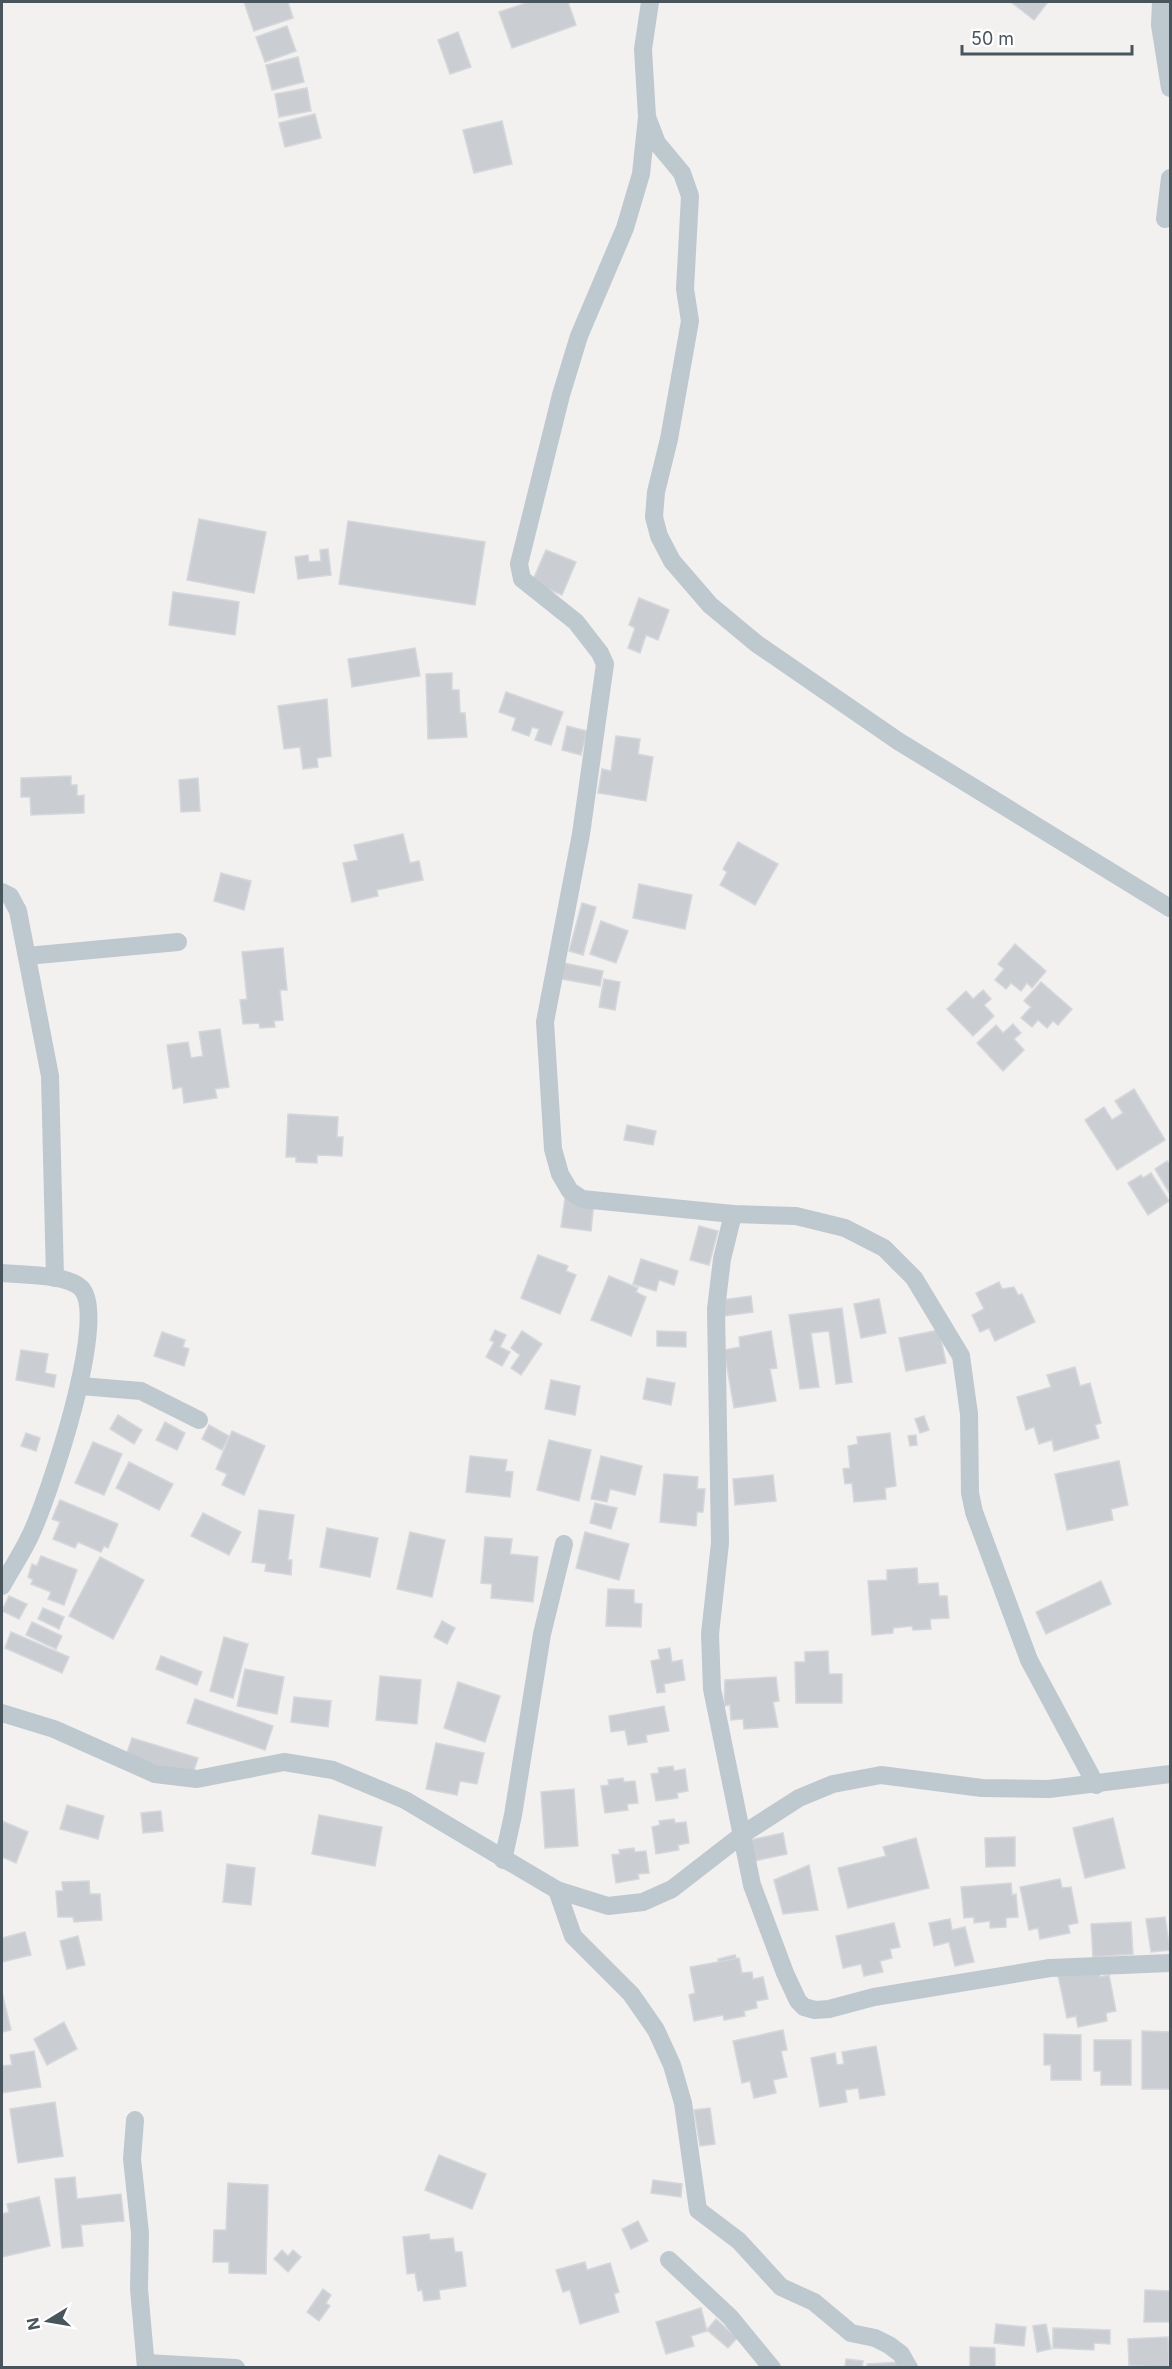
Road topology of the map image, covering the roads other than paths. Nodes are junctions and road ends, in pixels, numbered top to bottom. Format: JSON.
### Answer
{"nodes":[{"id":1,"x":650,"y":2,"type":"edge"},
{"id":2,"x":1161,"y":2,"type":"edge"},
{"id":3,"x":1170,"y":88,"type":"edge"},
{"id":4,"x":647,"y":117,"type":"junction"},
{"id":5,"x":1170,"y":178,"type":"edge"},
{"id":6,"x":1165,"y":219,"type":"dead end"},
{"id":7,"x":2,"y":892,"type":"edge"},
{"id":8,"x":1170,"y":908,"type":"edge"},
{"id":9,"x":178,"y":942,"type":"dead end"},
{"id":10,"x":27,"y":956,"type":"junction"},
{"id":11,"x":733,"y":1214,"type":"junction"},
{"id":12,"x":2,"y":1273,"type":"edge"},
{"id":13,"x":55,"y":1278,"type":"junction"},
{"id":14,"x":81,"y":1386,"type":"junction"},
{"id":15,"x":199,"y":1420,"type":"dead end"},
{"id":16,"x":564,"y":1544,"type":"dead end"},
{"id":17,"x":2,"y":1586,"type":"edge"},
{"id":18,"x":2,"y":1713,"type":"edge"},
{"id":19,"x":1170,"y":1774,"type":"edge"},
{"id":20,"x":1096,"y":1785,"type":"junction"},
{"id":21,"x":743,"y":1834,"type":"junction"},
{"id":22,"x":503,"y":1860,"type":"junction"},
{"id":23,"x":557,"y":1890,"type":"junction"},
{"id":24,"x":1170,"y":1963,"type":"edge"},
{"id":25,"x":135,"y":2120,"type":"dead end"},
{"id":26,"x":669,"y":2260,"type":"dead end"},
{"id":27,"x":146,"y":2365,"type":"edge"},
{"id":28,"x":236,"y":2367,"type":"edge"},
{"id":29,"x":772,"y":2367,"type":"edge"},
{"id":30,"x":909,"y":2367,"type":"edge"}],
"edges":[{"from":1,"to":4,"type":"street"},
{"from":2,"to":3,"type":"street"},
{"from":4,"to":8,"type":"street"},
{"from":4,"to":11,"type":"street"},
{"from":5,"to":6,"type":"street"},
{"from":7,"to":10,"type":"street"},
{"from":9,"to":10,"type":"street"},
{"from":10,"to":13,"type":"street"},
{"from":11,"to":20,"type":"street"},
{"from":11,"to":21,"type":"street"},
{"from":12,"to":13,"type":"street"},
{"from":13,"to":14,"type":"street"},
{"from":14,"to":15,"type":"street"},
{"from":14,"to":17,"type":"street"},
{"from":16,"to":22,"type":"street"},
{"from":18,"to":22,"type":"street"},
{"from":19,"to":20,"type":"street"},
{"from":20,"to":21,"type":"street"},
{"from":21,"to":23,"type":"street"},
{"from":21,"to":24,"type":"street"},
{"from":22,"to":23,"type":"street"},
{"from":23,"to":30,"type":"street"},
{"from":25,"to":27,"type":"street"},
{"from":26,"to":29,"type":"street"},
{"from":27,"to":28,"type":"street"}]}
